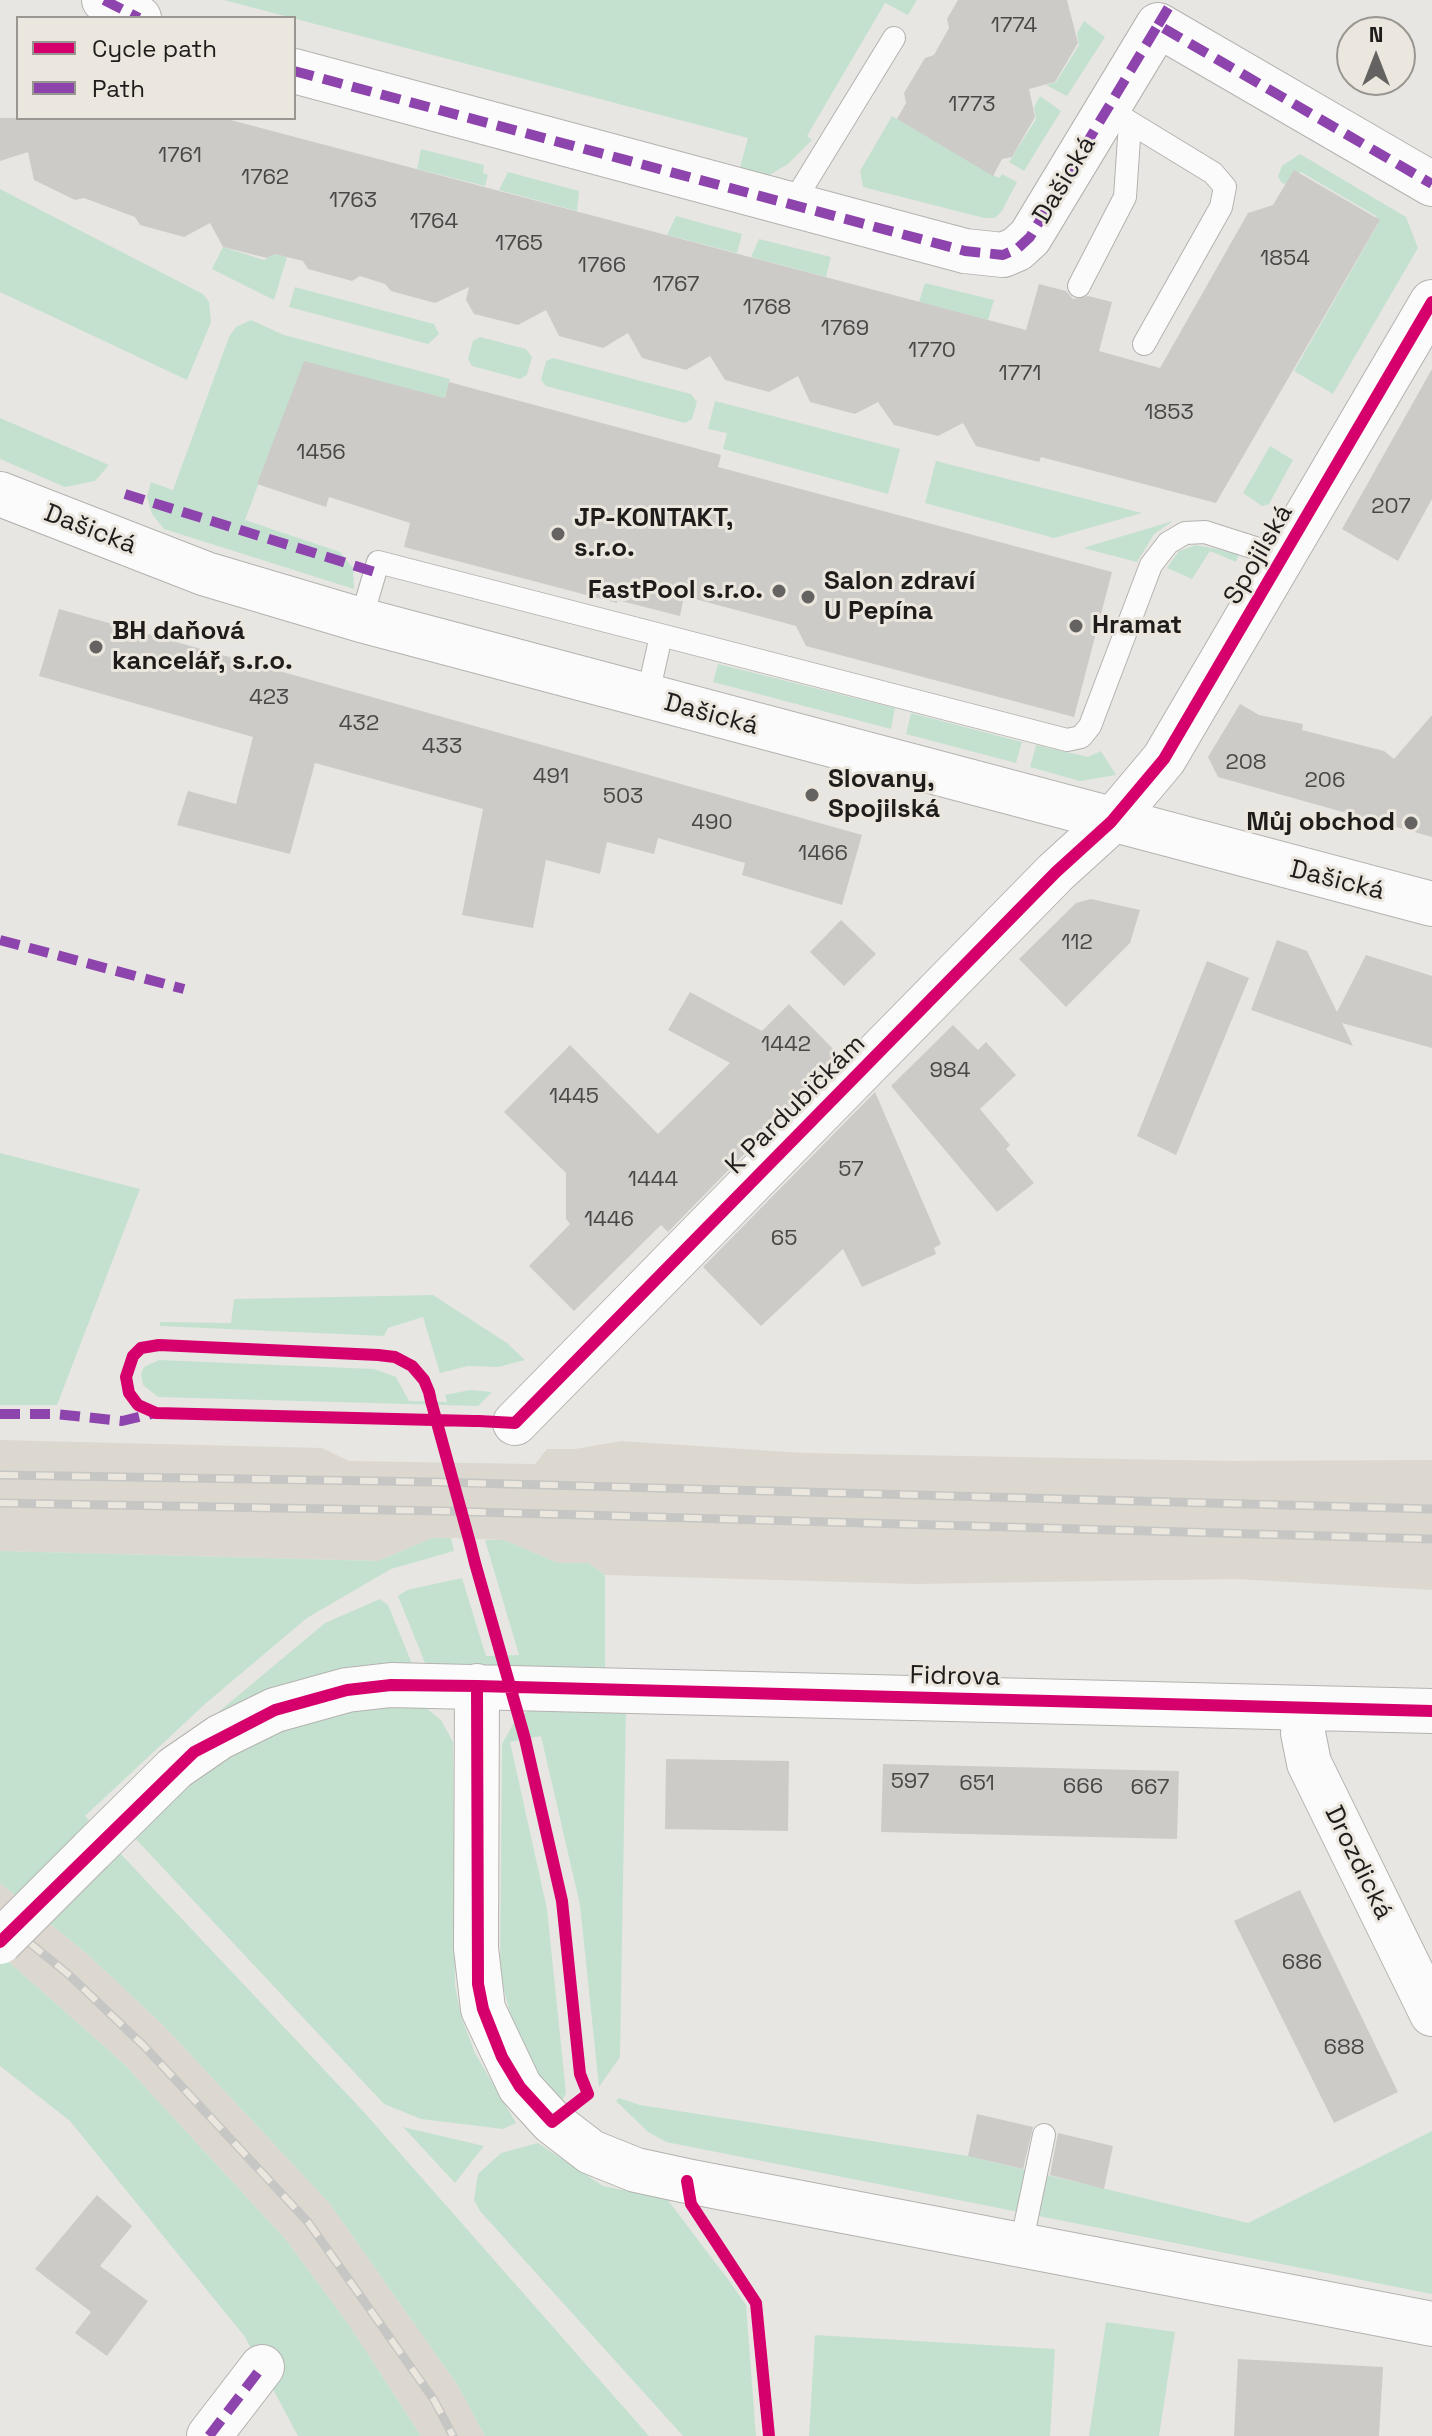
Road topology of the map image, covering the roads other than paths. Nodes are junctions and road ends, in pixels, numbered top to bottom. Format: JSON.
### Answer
{"nodes":[{"id":1,"x":104,"y":0,"type":"edge"},
{"id":2,"x":1165,"y":13,"type":"edge"},
{"id":3,"x":135,"y":16,"type":"edge"},
{"id":4,"x":894,"y":38,"type":"dead end"},
{"id":5,"x":296,"y":72,"type":"edge"},
{"id":6,"x":1119,"y":116,"type":"junction"},
{"id":7,"x":1432,"y":184,"type":"edge"},
{"id":8,"x":793,"y":203,"type":"junction"},
{"id":9,"x":1079,"y":286,"type":"dead end"},
{"id":10,"x":1432,"y":302,"type":"edge"},
{"id":11,"x":1144,"y":344,"type":"dead end"},
{"id":12,"x":0,"y":494,"type":"edge"},
{"id":13,"x":1281,"y":562,"type":"junction"},
{"id":14,"x":361,"y":620,"type":"junction"},
{"id":15,"x":661,"y":636,"type":"junction"},
{"id":16,"x":647,"y":698,"type":"junction"},
{"id":17,"x":1111,"y":822,"type":"junction"},
{"id":18,"x":1432,"y":904,"type":"edge"},
{"id":19,"x":515,"y":1423,"type":"dead end"},
{"id":20,"x":477,"y":1686,"type":"junction"},
{"id":21,"x":1305,"y":1708,"type":"junction"},
{"id":22,"x":1432,"y":1711,"type":"edge"},
{"id":23,"x":0,"y":1942,"type":"edge"},
{"id":24,"x":1432,"y":2014,"type":"edge"},
{"id":25,"x":1044,"y":2135,"type":"dead end"},
{"id":26,"x":1021,"y":2245,"type":"junction"},
{"id":27,"x":1432,"y":2324,"type":"edge"},
{"id":28,"x":262,"y":2367,"type":"dead end"},
{"id":29,"x":209,"y":2436,"type":"edge"}],
"edges":[{"from":1,"to":3,"type":"street"},
{"from":2,"to":6,"type":"street","name":"Dašická"},
{"from":2,"to":7,"type":"street","name":"Dašická"},
{"from":4,"to":8,"type":"lane"},
{"from":5,"to":8,"type":"street","name":"Dašická"},
{"from":6,"to":8,"type":"street","name":"Dašická"},
{"from":6,"to":9,"type":"lane"},
{"from":6,"to":11,"type":"lane"},
{"from":10,"to":13,"type":"street","name":"Spojilská"},
{"from":12,"to":14,"type":"street","name":"Dašická"},
{"from":13,"to":15,"type":"lane"},
{"from":13,"to":17,"type":"street","name":"Spojilská"},
{"from":14,"to":15,"type":"lane"},
{"from":14,"to":16,"type":"street","name":"Dašická"},
{"from":15,"to":16,"type":"lane"},
{"from":16,"to":17,"type":"street","name":"Dašická"},
{"from":17,"to":18,"type":"street","name":"Dašická"},
{"from":17,"to":19,"type":"street","name":"K Pardubičkám"},
{"from":20,"to":21,"type":"street","name":"Fidrova"},
{"from":20,"to":23,"type":"street","name":"Fidrova","bridge":true},
{"from":20,"to":26,"type":"street"},
{"from":21,"to":22,"type":"street","name":"Fidrova"},
{"from":21,"to":24,"type":"street","name":"Drozdická"},
{"from":25,"to":26,"type":"lane"},
{"from":26,"to":27,"type":"street"},
{"from":28,"to":29,"type":"street"}]}
